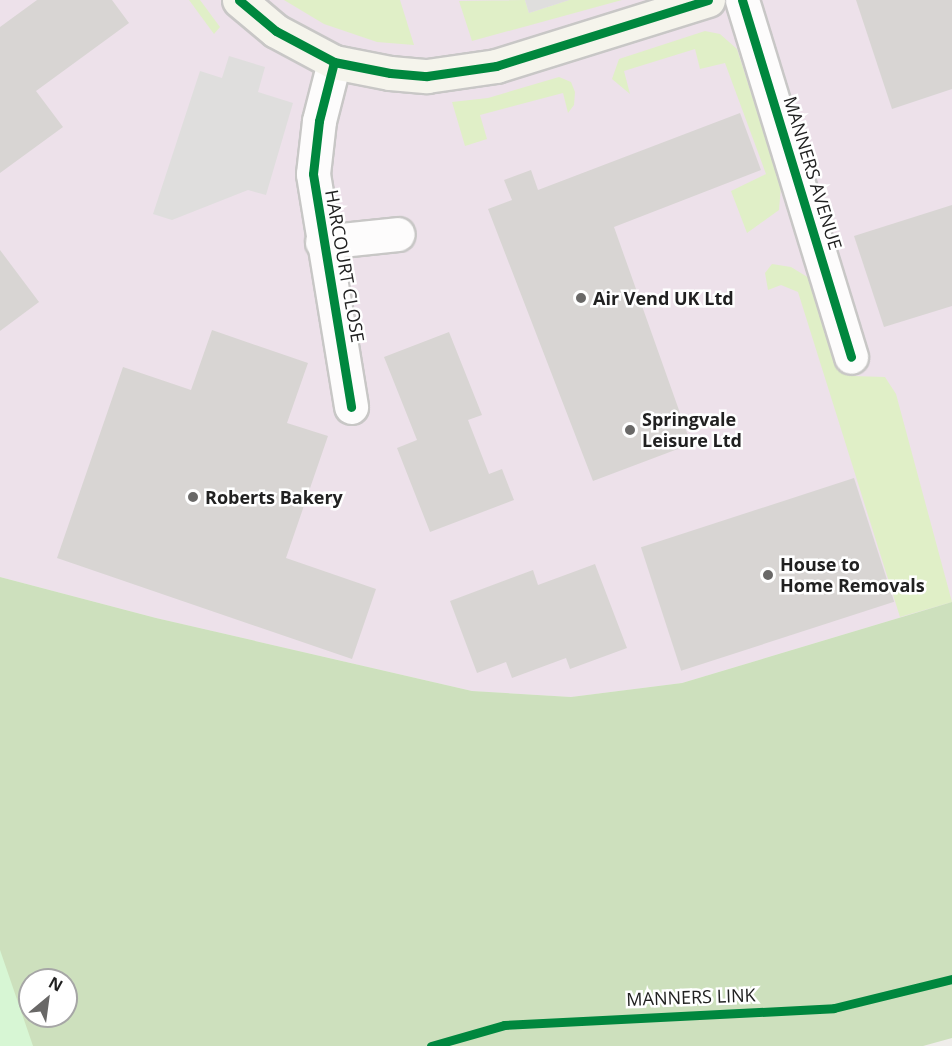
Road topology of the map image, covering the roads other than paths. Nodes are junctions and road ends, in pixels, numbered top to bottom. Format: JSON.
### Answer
{"nodes":[{"id":1,"x":239,"y":0,"type":"edge"},
{"id":2,"x":708,"y":0,"type":"edge"},
{"id":3,"x":742,"y":0,"type":"edge"},
{"id":4,"x":334,"y":62,"type":"junction"},
{"id":5,"x":398,"y":234,"type":"dead end"},
{"id":6,"x":321,"y":242,"type":"junction"},
{"id":7,"x":851,"y":357,"type":"dead end"},
{"id":8,"x":351,"y":407,"type":"dead end"}],
"edges":[{"from":1,"to":4,"type":"street"},
{"from":2,"to":4,"type":"street"},
{"from":3,"to":7,"type":"street","name":"MANNERS AVENUE"},
{"from":4,"to":6,"type":"street","name":"HARCOURT CLOSE"},
{"from":5,"to":6,"type":"street","name":"HARCOURT CLOSE"},
{"from":6,"to":8,"type":"street","name":"HARCOURT CLOSE"}]}
